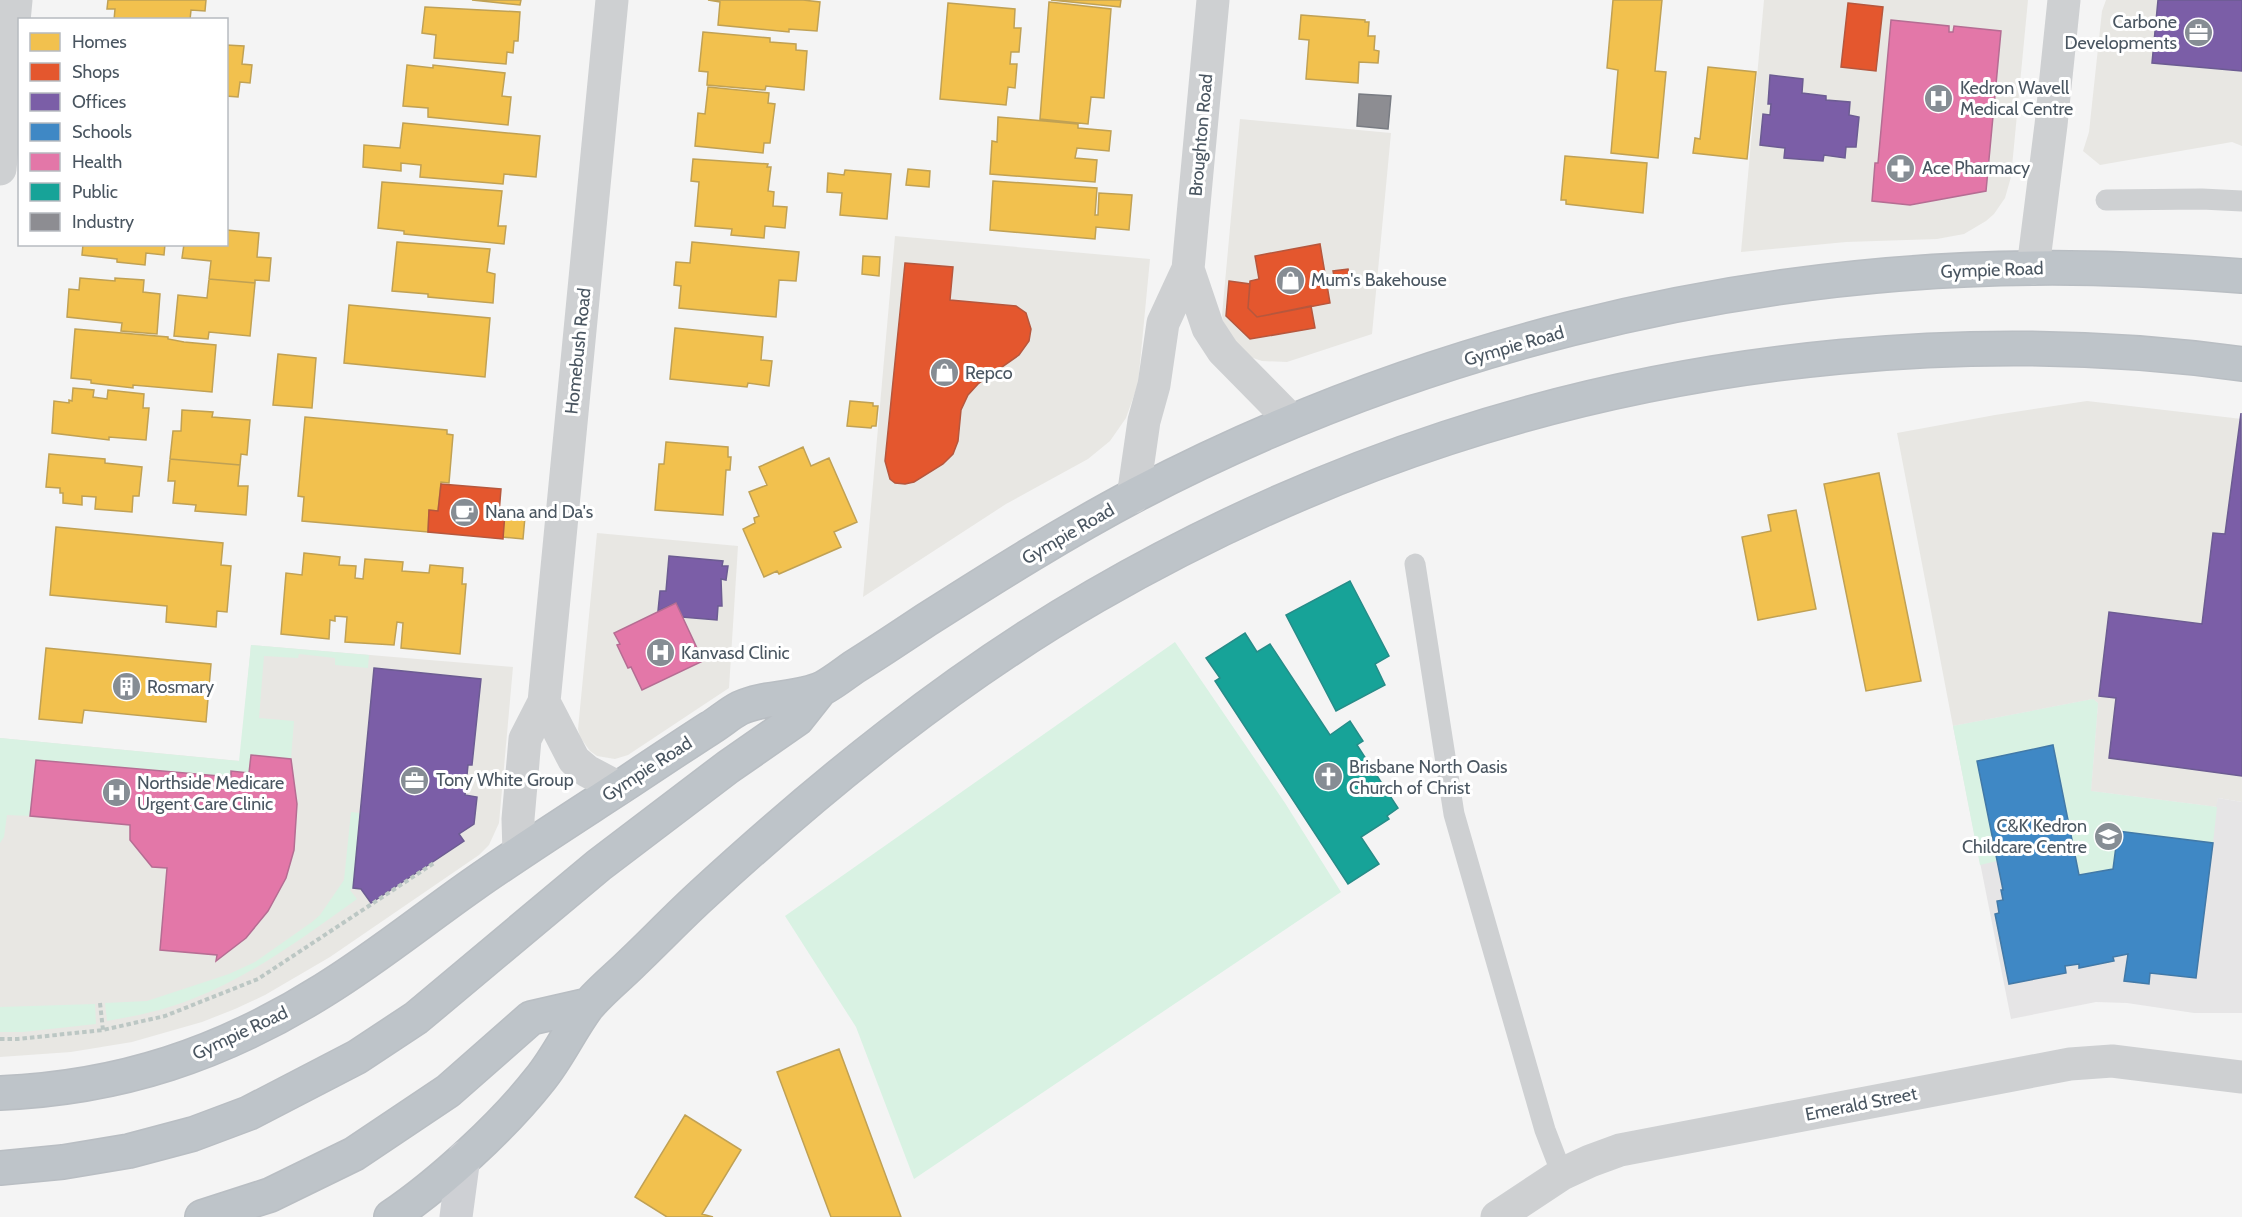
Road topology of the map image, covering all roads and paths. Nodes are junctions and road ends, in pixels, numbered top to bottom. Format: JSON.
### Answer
{"nodes":[{"id":1,"x":16,"y":0,"type":"edge"},
{"id":2,"x":612,"y":0,"type":"edge"},
{"id":3,"x":1214,"y":0,"type":"edge"},
{"id":4,"x":2064,"y":0,"type":"edge"},
{"id":5,"x":0,"y":169,"type":"edge"},
{"id":6,"x":2106,"y":200,"type":"dead end"},
{"id":7,"x":2242,"y":201,"type":"edge"},
{"id":8,"x":2033,"y":268,"type":"junction"},
{"id":9,"x":1188,"y":269,"type":"junction"},
{"id":10,"x":2242,"y":276,"type":"edge"},
{"id":11,"x":2242,"y":364,"type":"edge"},
{"id":12,"x":1292,"y":421,"type":"junction"},
{"id":13,"x":1132,"y":497,"type":"junction"},
{"id":14,"x":1415,"y":564,"type":"dead end"},
{"id":15,"x":820,"y":690,"type":"junction"},
{"id":16,"x":544,"y":702,"type":"junction"},
{"id":17,"x":619,"y":788,"type":"junction"},
{"id":18,"x":519,"y":853,"type":"junction"},
{"id":19,"x":434,"y":863,"type":"dead end"},
{"id":20,"x":100,"y":1003,"type":"dead end"},
{"id":21,"x":588,"y":1005,"type":"junction"},
{"id":22,"x":103,"y":1030,"type":"junction"},
{"id":23,"x":0,"y":1039,"type":"edge"},
{"id":24,"x":2242,"y":1077,"type":"edge"},
{"id":25,"x":0,"y":1093,"type":"edge"},
{"id":26,"x":464,"y":1157,"type":"junction"},
{"id":27,"x":0,"y":1168,"type":"edge"},
{"id":28,"x":1562,"y":1174,"type":"junction"},
{"id":29,"x":202,"y":1217,"type":"edge"},
{"id":30,"x":390,"y":1217,"type":"edge"},
{"id":31,"x":456,"y":1217,"type":"edge"},
{"id":32,"x":1497,"y":1217,"type":"edge"}],
"edges":[{"from":1,"to":5,"type":"street"},
{"from":2,"to":16,"type":"street","name":"Homebush Road"},
{"from":3,"to":9,"type":"street","name":"Broughton Road"},
{"from":4,"to":8,"type":"street"},
{"from":6,"to":7,"type":"lane"},
{"from":8,"to":10,"type":"highway","name":"Gympie Road"},
{"from":8,"to":12,"type":"highway","name":"Gympie Road"},
{"from":9,"to":12,"type":"street","name":"Broughton Road"},
{"from":9,"to":13,"type":"street","name":"Broughton Road"},
{"from":11,"to":21,"type":"highway"},
{"from":12,"to":13,"type":"highway","name":"Gympie Road"},
{"from":13,"to":15,"type":"highway","name":"Gympie Road"},
{"from":14,"to":28,"type":"lane"},
{"from":15,"to":17,"type":"highway","name":"Gympie Road"},
{"from":15,"to":27,"type":"highway"},
{"from":16,"to":17,"type":"street"},
{"from":16,"to":18,"type":"street","name":"Homebush Road"},
{"from":17,"to":18,"type":"highway","name":"Gympie Road"},
{"from":18,"to":25,"type":"highway","name":"Gympie Road"},
{"from":19,"to":22,"type":"path"},
{"from":20,"to":22,"type":"path"},
{"from":21,"to":26,"type":"highway"},
{"from":21,"to":29,"type":"highway"},
{"from":22,"to":23,"type":"path"},
{"from":24,"to":28,"type":"street","name":"Emerald Street"},
{"from":26,"to":30,"type":"highway"},
{"from":26,"to":31,"type":"street"},
{"from":28,"to":32,"type":"street","name":"Emerald Street"}]}
